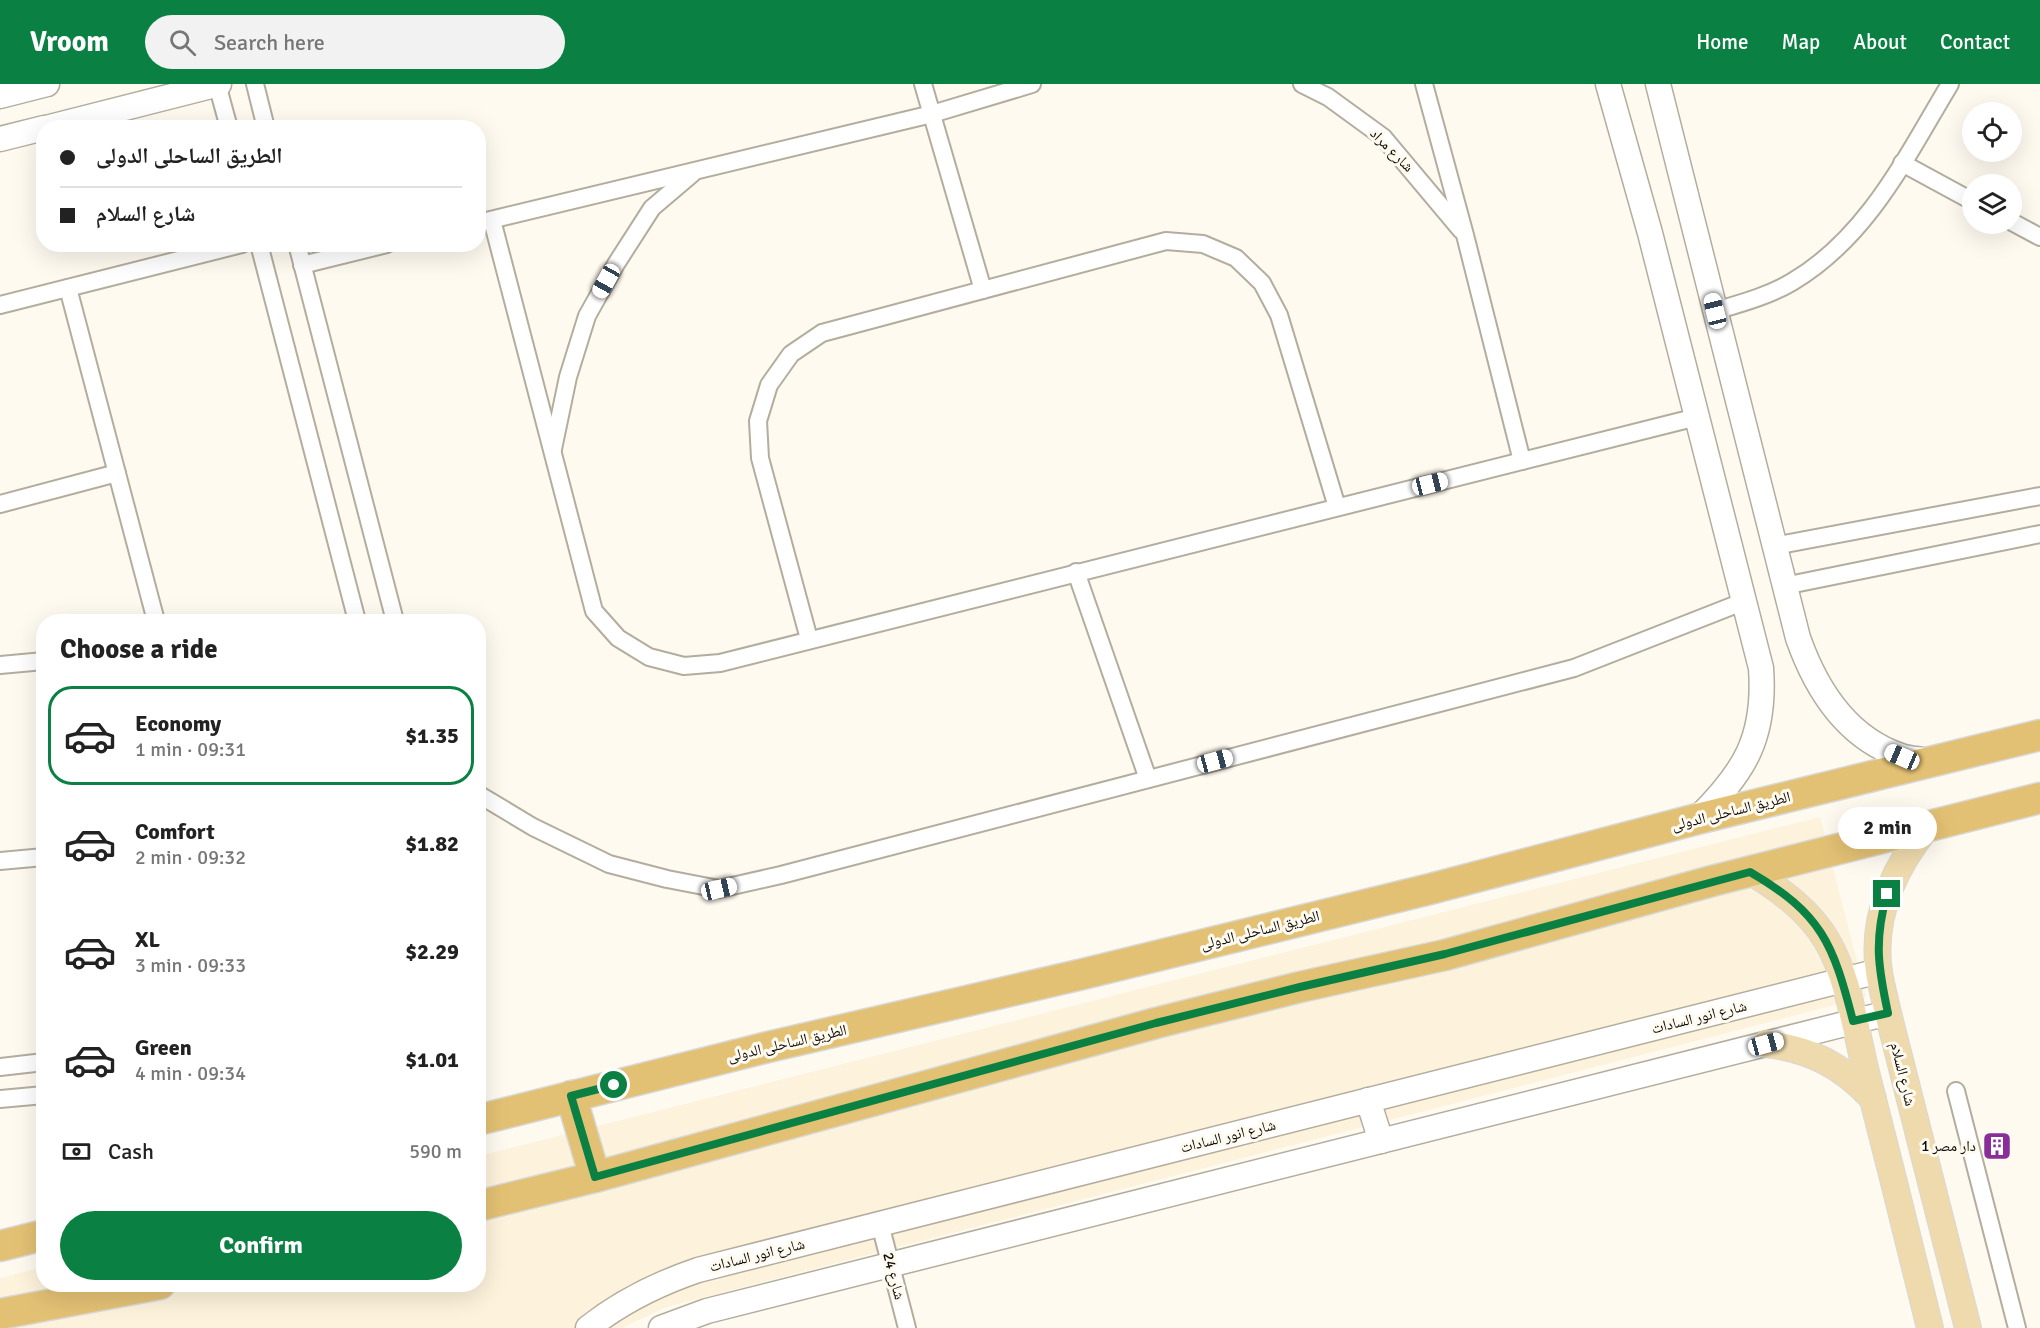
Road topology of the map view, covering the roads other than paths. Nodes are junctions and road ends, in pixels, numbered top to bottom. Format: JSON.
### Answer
{"nodes":[{"id":1,"x":47,"y":84,"type":"edge"},
{"id":2,"x":218,"y":84,"type":"edge"},
{"id":3,"x":255,"y":84,"type":"edge"},
{"id":4,"x":923,"y":84,"type":"edge"},
{"id":5,"x":1032,"y":84,"type":"edge"},
{"id":6,"x":1302,"y":84,"type":"edge"},
{"id":7,"x":1424,"y":84,"type":"edge"},
{"id":8,"x":1608,"y":84,"type":"edge"},
{"id":9,"x":1658,"y":84,"type":"edge"},
{"id":10,"x":1950,"y":84,"type":"edge"},
{"id":11,"x":0,"y":96,"type":"edge"},
{"id":12,"x":932,"y":114,"type":"junction"},
{"id":13,"x":76,"y":120,"type":"edge"},
{"id":14,"x":227,"y":120,"type":"edge"},
{"id":15,"x":264,"y":120,"type":"edge"},
{"id":16,"x":36,"y":130,"type":"edge"},
{"id":17,"x":0,"y":139,"type":"edge"},
{"id":18,"x":1902,"y":163,"type":"junction"},
{"id":19,"x":696,"y":171,"type":"junction"},
{"id":20,"x":1962,"y":196,"type":"edge"},
{"id":21,"x":486,"y":221,"type":"edge"},
{"id":22,"x":486,"y":224,"type":"edge"},
{"id":23,"x":2022,"y":227,"type":"edge"},
{"id":24,"x":1465,"y":235,"type":"junction"},
{"id":25,"x":2040,"y":237,"type":"edge"},
{"id":26,"x":210,"y":252,"type":"edge"},
{"id":27,"x":261,"y":252,"type":"edge"},
{"id":28,"x":299,"y":252,"type":"edge"},
{"id":29,"x":355,"y":252,"type":"edge"},
{"id":30,"x":302,"y":265,"type":"junction"},
{"id":31,"x":68,"y":288,"type":"junction"},
{"id":32,"x":983,"y":290,"type":"junction"},
{"id":33,"x":0,"y":305,"type":"edge"},
{"id":34,"x":1715,"y":311,"type":"junction"},
{"id":35,"x":1697,"y":417,"type":"junction"},
{"id":36,"x":552,"y":453,"type":"junction"},
{"id":37,"x":1522,"y":461,"type":"junction"},
{"id":38,"x":117,"y":473,"type":"junction"},
{"id":39,"x":2040,"y":496,"type":"edge"},
{"id":40,"x":0,"y":504,"type":"edge"},
{"id":41,"x":1337,"y":507,"type":"junction"},
{"id":42,"x":2040,"y":534,"type":"edge"},
{"id":43,"x":1774,"y":546,"type":"junction"},
{"id":44,"x":1076,"y":573,"type":"junction"},
{"id":45,"x":1784,"y":586,"type":"junction"},
{"id":46,"x":1745,"y":601,"type":"junction"},
{"id":47,"x":154,"y":614,"type":"edge"},
{"id":48,"x":355,"y":614,"type":"edge"},
{"id":49,"x":392,"y":614,"type":"edge"},
{"id":50,"x":809,"y":639,"type":"junction"},
{"id":51,"x":36,"y":662,"type":"edge"},
{"id":52,"x":0,"y":665,"type":"edge"},
{"id":53,"x":2040,"y":735,"type":"edge"},
{"id":54,"x":1934,"y":761,"type":"junction"},
{"id":55,"x":1148,"y":779,"type":"junction"},
{"id":56,"x":2040,"y":798,"type":"edge"},
{"id":57,"x":486,"y":799,"type":"edge"},
{"id":58,"x":1697,"y":819,"type":"junction"},
{"id":59,"x":1927,"y":827,"type":"junction"},
{"id":60,"x":36,"y":858,"type":"edge"},
{"id":61,"x":0,"y":861,"type":"edge"},
{"id":62,"x":1750,"y":872,"type":"junction"},
{"id":63,"x":1879,"y":971,"type":"junction"},
{"id":64,"x":1843,"y":980,"type":"junction"},
{"id":65,"x":1888,"y":1013,"type":"junction"},
{"id":66,"x":1853,"y":1021,"type":"junction"},
{"id":67,"x":1766,"y":1044,"type":"junction"},
{"id":68,"x":36,"y":1063,"type":"edge"},
{"id":69,"x":0,"y":1067,"type":"edge"},
{"id":70,"x":1956,"y":1091,"type":"dead end"},
{"id":71,"x":36,"y":1096,"type":"edge"},
{"id":72,"x":571,"y":1096,"type":"junction"},
{"id":73,"x":0,"y":1099,"type":"edge"},
{"id":74,"x":1873,"y":1099,"type":"junction"},
{"id":75,"x":1368,"y":1100,"type":"junction"},
{"id":76,"x":486,"y":1118,"type":"edge"},
{"id":77,"x":1382,"y":1141,"type":"junction"},
{"id":78,"x":595,"y":1177,"type":"junction"},
{"id":79,"x":486,"y":1204,"type":"edge"},
{"id":80,"x":880,"y":1224,"type":"junction"},
{"id":81,"x":36,"y":1237,"type":"edge"},
{"id":82,"x":0,"y":1246,"type":"edge"},
{"id":83,"x":891,"y":1264,"type":"junction"},
{"id":84,"x":117,"y":1292,"type":"edge"},
{"id":85,"x":0,"y":1314,"type":"edge"},
{"id":86,"x":588,"y":1328,"type":"edge"},
{"id":87,"x":661,"y":1328,"type":"edge"},
{"id":88,"x":908,"y":1328,"type":"edge"},
{"id":89,"x":1930,"y":1328,"type":"edge"},
{"id":90,"x":1968,"y":1328,"type":"edge"},
{"id":91,"x":2017,"y":1328,"type":"edge"}],
"edges":[{"from":1,"to":11,"type":"main road"},
{"from":2,"to":13,"type":"main road"},
{"from":2,"to":14,"type":"street"},
{"from":3,"to":15,"type":"street"},
{"from":4,"to":12,"type":"street"},
{"from":5,"to":12,"type":"street"},
{"from":6,"to":24,"type":"street","name":"شارع مراد"},
{"from":7,"to":24,"type":"street"},
{"from":8,"to":35,"type":"main road"},
{"from":9,"to":34,"type":"main road"},
{"from":10,"to":18,"type":"street"},
{"from":12,"to":19,"type":"street"},
{"from":12,"to":32,"type":"street"},
{"from":16,"to":17,"type":"main road"},
{"from":18,"to":20,"type":"street"},
{"from":18,"to":34,"type":"street"},
{"from":19,"to":21,"type":"street"},
{"from":19,"to":36,"type":"street"},
{"from":22,"to":36,"type":"street"},
{"from":23,"to":25,"type":"street"},
{"from":24,"to":37,"type":"street"},
{"from":26,"to":31,"type":"street"},
{"from":27,"to":48,"type":"street"},
{"from":28,"to":30,"type":"street"},
{"from":29,"to":30,"type":"street"},
{"from":30,"to":49,"type":"street"},
{"from":31,"to":33,"type":"street"},
{"from":31,"to":38,"type":"street"},
{"from":32,"to":41,"type":"street"},
{"from":32,"to":50,"type":"street"},
{"from":34,"to":43,"type":"main road"},
{"from":35,"to":37,"type":"street"},
{"from":35,"to":46,"type":"main road"},
{"from":36,"to":50,"type":"street"},
{"from":37,"to":41,"type":"street"},
{"from":38,"to":40,"type":"street"},
{"from":38,"to":47,"type":"street"},
{"from":39,"to":43,"type":"street"},
{"from":41,"to":44,"type":"street"},
{"from":42,"to":45,"type":"street"},
{"from":43,"to":45,"type":"main road"},
{"from":44,"to":50,"type":"street"},
{"from":44,"to":55,"type":"street"},
{"from":45,"to":54,"type":"main road"},
{"from":46,"to":55,"type":"street"},
{"from":46,"to":58,"type":"main road"},
{"from":51,"to":52,"type":"street"},
{"from":53,"to":54,"type":"highway","name":"الطريق الساحلى الدولى"},
{"from":54,"to":58,"type":"highway","name":"الطريق الساحلى الدولى"},
{"from":55,"to":57,"type":"street"},
{"from":56,"to":59,"type":"highway"},
{"from":58,"to":72,"type":"highway","name":"الطريق الساحلى الدولى"},
{"from":59,"to":62,"type":"highway"},
{"from":59,"to":63,"type":"main road","name":"شارع السلام"},
{"from":60,"to":61,"type":"street"},
{"from":62,"to":64,"type":"main road"},
{"from":62,"to":78,"type":"highway"},
{"from":63,"to":64,"type":"main road","name":"شارع انور السادات"},
{"from":63,"to":65,"type":"main road","name":"شارع السلام"},
{"from":64,"to":66,"type":"main road"},
{"from":64,"to":75,"type":"main road","name":"شارع انور السادات"},
{"from":65,"to":66,"type":"main road"},
{"from":65,"to":90,"type":"main road","name":"شارع السلام"},
{"from":66,"to":67,"type":"main road"},
{"from":66,"to":74,"type":"main road"},
{"from":67,"to":74,"type":"main road"},
{"from":67,"to":77,"type":"main road"},
{"from":68,"to":69,"type":"street"},
{"from":70,"to":91,"type":"street"},
{"from":71,"to":73,"type":"street"},
{"from":72,"to":76,"type":"highway","name":"الطريق الساحلى الدولى"},
{"from":72,"to":78,"type":"highway"},
{"from":74,"to":89,"type":"main road"},
{"from":75,"to":77,"type":"main road"},
{"from":75,"to":80,"type":"main road","name":"شارع انور السادات"},
{"from":77,"to":83,"type":"main road"},
{"from":78,"to":79,"type":"highway"},
{"from":80,"to":83,"type":"street","name":"شارع 24"},
{"from":80,"to":86,"type":"main road","name":"شارع انور السادات"},
{"from":81,"to":82,"type":"highway"},
{"from":83,"to":87,"type":"main road"},
{"from":83,"to":88,"type":"street","name":"شارع 24"},
{"from":84,"to":85,"type":"highway"}]}
